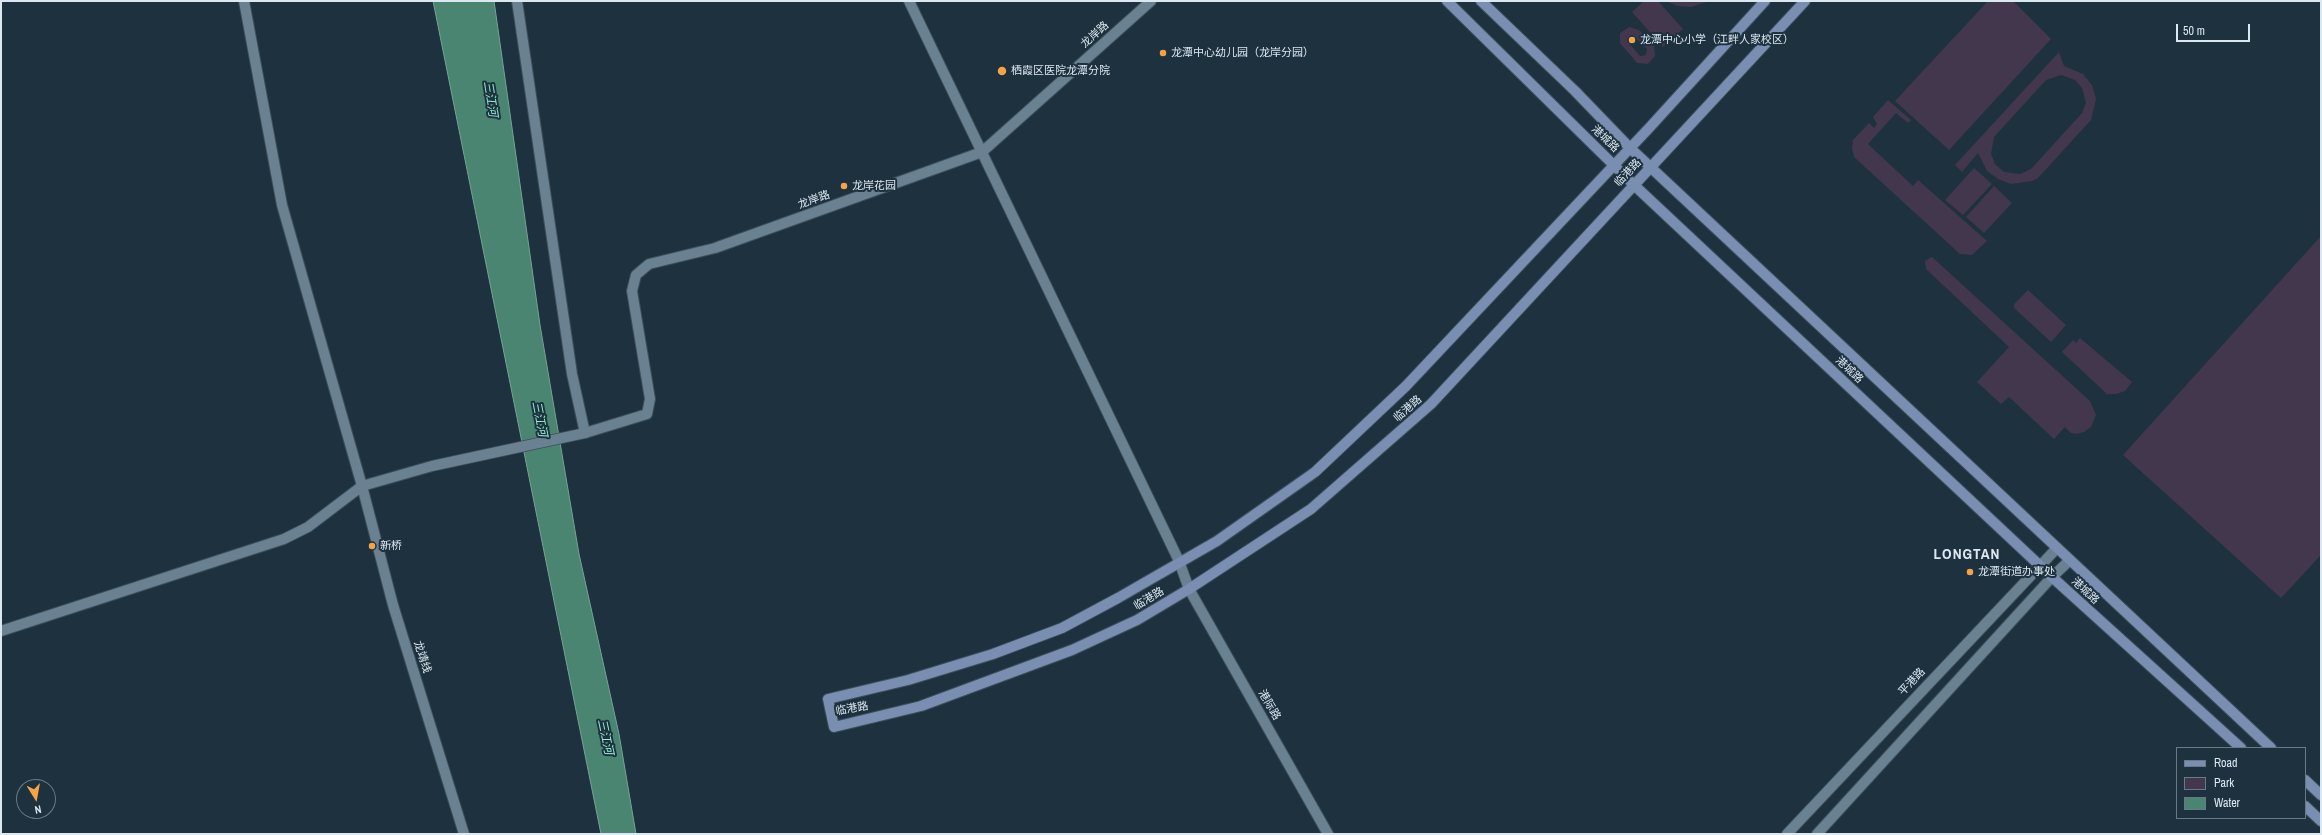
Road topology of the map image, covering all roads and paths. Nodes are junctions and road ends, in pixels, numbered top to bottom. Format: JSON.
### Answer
{"nodes":[{"id":1,"x":244,"y":1,"type":"edge"},
{"id":2,"x":517,"y":1,"type":"edge"},
{"id":3,"x":909,"y":1,"type":"edge"},
{"id":4,"x":1151,"y":1,"type":"edge"},
{"id":5,"x":1447,"y":1,"type":"edge"},
{"id":6,"x":1481,"y":1,"type":"edge"},
{"id":7,"x":1765,"y":1,"type":"edge"},
{"id":8,"x":1805,"y":1,"type":"edge"},
{"id":9,"x":1630,"y":148,"type":"junction"},
{"id":10,"x":982,"y":152,"type":"junction"},
{"id":11,"x":1614,"y":165,"type":"junction"},
{"id":12,"x":1651,"y":166,"type":"junction"},
{"id":13,"x":1634,"y":185,"type":"junction"},
{"id":14,"x":585,"y":433,"type":"junction"},
{"id":15,"x":362,"y":486,"type":"junction"},
{"id":16,"x":2056,"y":548,"type":"junction"},
{"id":17,"x":2070,"y":560,"type":"junction"},
{"id":18,"x":1179,"y":562,"type":"junction"},
{"id":19,"x":2039,"y":564,"type":"junction"},
{"id":20,"x":2052,"y":577,"type":"junction"},
{"id":21,"x":1189,"y":589,"type":"junction"},
{"id":22,"x":1,"y":631,"type":"edge"},
{"id":23,"x":2240,"y":747,"type":"edge"},
{"id":24,"x":2270,"y":747,"type":"edge"},
{"id":25,"x":2306,"y":781,"type":"edge"},
{"id":26,"x":2321,"y":795,"type":"edge"},
{"id":27,"x":2306,"y":807,"type":"edge"},
{"id":28,"x":2321,"y":821,"type":"edge"},
{"id":29,"x":464,"y":834,"type":"edge"},
{"id":30,"x":1328,"y":834,"type":"edge"},
{"id":31,"x":1787,"y":834,"type":"edge"},
{"id":32,"x":1817,"y":834,"type":"edge"}],
"edges":[{"from":1,"to":15,"type":"street","name":"龙靖线"},
{"from":2,"to":14,"type":"street"},
{"from":3,"to":10,"type":"street","name":"港际路"},
{"from":4,"to":10,"type":"street","name":"龙岸路"},
{"from":5,"to":11,"type":"main road","name":"港城路"},
{"from":6,"to":9,"type":"main road","name":"港城路"},
{"from":7,"to":9,"type":"main road","name":"临港路"},
{"from":8,"to":12,"type":"main road","name":"临港路"},
{"from":9,"to":11,"type":"main road","name":"临港路"},
{"from":9,"to":12,"type":"main road","name":"港城路"},
{"from":10,"to":14,"type":"street","name":"龙岸路"},
{"from":10,"to":18,"type":"street","name":"港际路"},
{"from":11,"to":13,"type":"main road","name":"港城路"},
{"from":11,"to":18,"type":"main road","name":"临港路"},
{"from":12,"to":13,"type":"main road","name":"临港路"},
{"from":12,"to":16,"type":"main road","name":"港城路"},
{"from":13,"to":19,"type":"main road","name":"港城路"},
{"from":13,"to":21,"type":"main road","name":"临港路"},
{"from":14,"to":15,"type":"street"},
{"from":15,"to":22,"type":"street"},
{"from":15,"to":29,"type":"street","name":"龙靖线"},
{"from":16,"to":17,"type":"main road","name":"港城路"},
{"from":16,"to":19,"type":"street","name":"平港路"},
{"from":17,"to":20,"type":"street"},
{"from":17,"to":24,"type":"main road","name":"港城路"},
{"from":18,"to":21,"type":"street","name":"港际路"},
{"from":18,"to":21,"type":"main road","name":"临港路"},
{"from":19,"to":20,"type":"main road","name":"港城路"},
{"from":19,"to":31,"type":"street","name":"平港路"},
{"from":20,"to":23,"type":"main road","name":"港城路"},
{"from":20,"to":32,"type":"street"},
{"from":21,"to":30,"type":"street","name":"港际路"},
{"from":25,"to":26,"type":"main road"},
{"from":27,"to":28,"type":"main road"}]}
